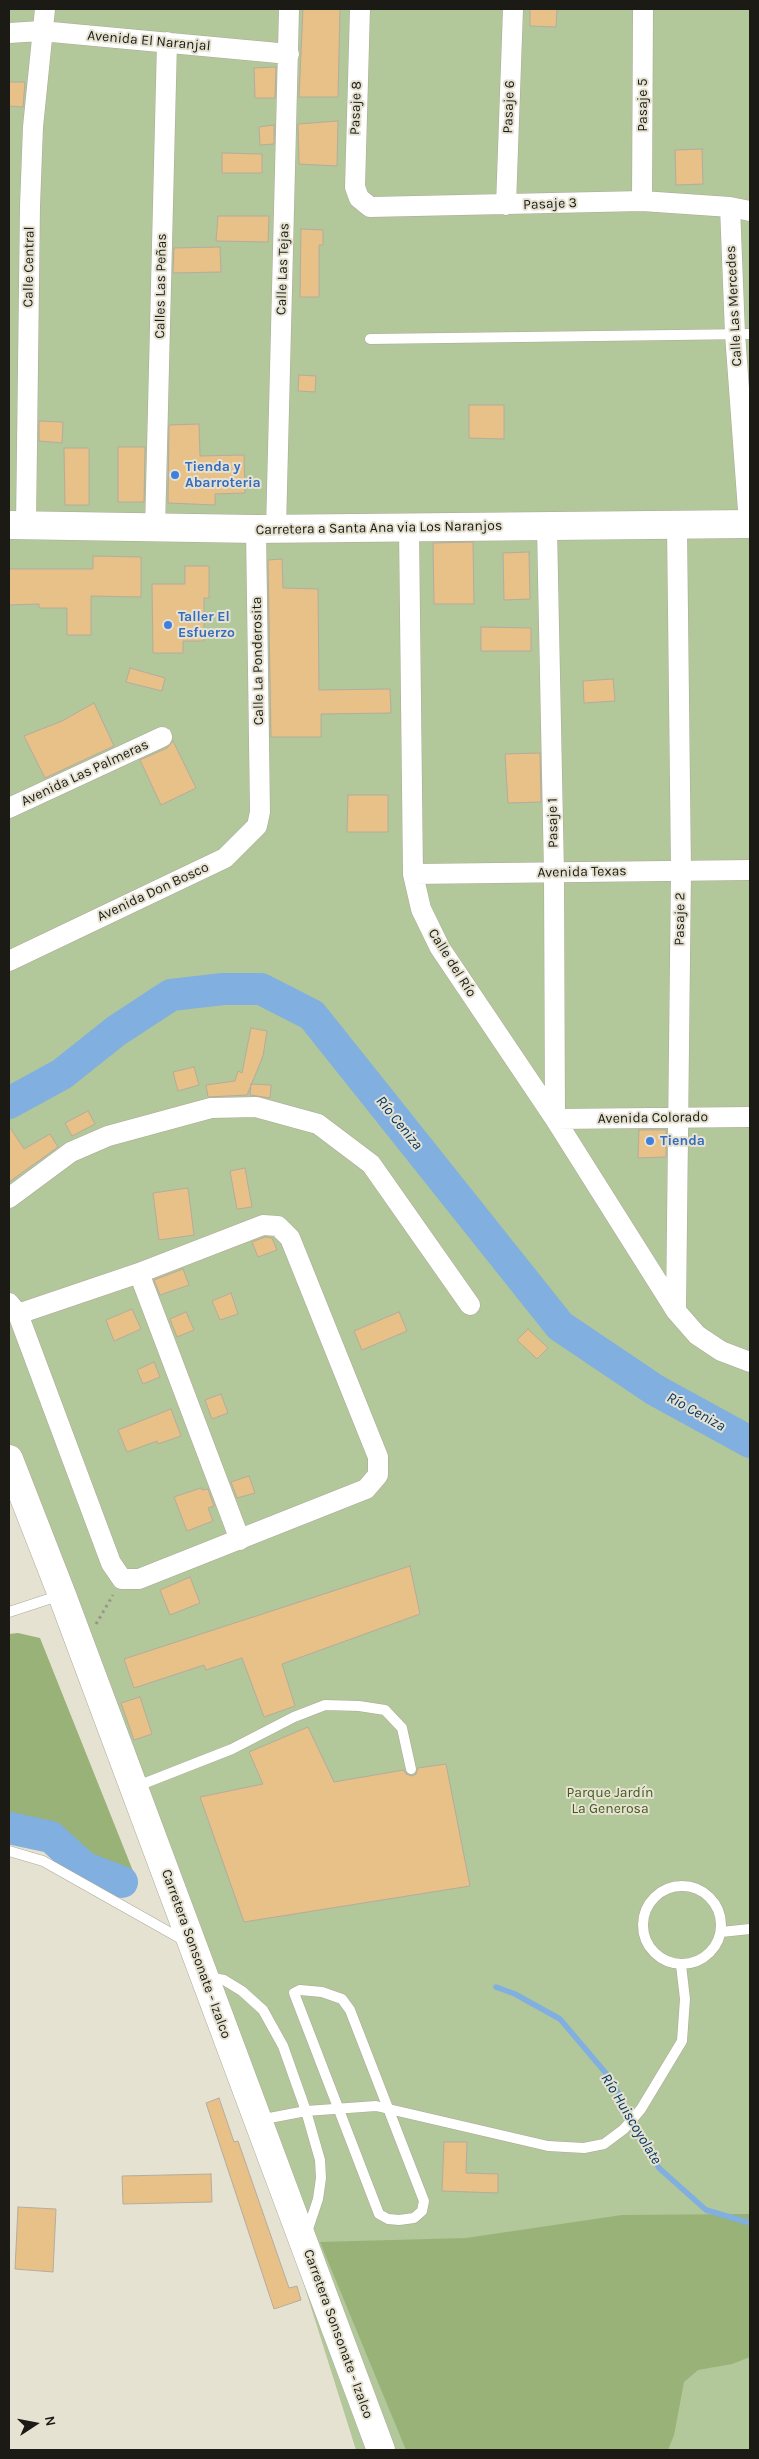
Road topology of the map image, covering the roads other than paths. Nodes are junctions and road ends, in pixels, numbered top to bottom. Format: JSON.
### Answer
{"nodes":[{"id":1,"x":45,"y":9,"type":"edge"},
{"id":2,"x":289,"y":9,"type":"edge"},
{"id":3,"x":360,"y":9,"type":"edge"},
{"id":4,"x":513,"y":9,"type":"edge"},
{"id":5,"x":643,"y":9,"type":"edge"},
{"id":6,"x":42,"y":31,"type":"junction"},
{"id":7,"x":9,"y":33,"type":"edge"},
{"id":8,"x":167,"y":42,"type":"junction"},
{"id":9,"x":289,"y":54,"type":"junction"},
{"id":10,"x":642,"y":201,"type":"junction"},
{"id":11,"x":368,"y":205,"type":"joint"},
{"id":12,"x":506,"y":205,"type":"junction"},
{"id":13,"x":730,"y":207,"type":"junction"},
{"id":14,"x":750,"y":211,"type":"edge"},
{"id":15,"x":742,"y":334,"type":"edge"},
{"id":16,"x":370,"y":338,"type":"dead end"},
{"id":17,"x":749,"y":524,"type":"edge"},
{"id":18,"x":18,"y":525,"type":"edge"},
{"id":19,"x":677,"y":526,"type":"junction"},
{"id":20,"x":547,"y":527,"type":"junction"},
{"id":21,"x":409,"y":528,"type":"junction"},
{"id":22,"x":155,"y":529,"type":"junction"},
{"id":23,"x":266,"y":529,"type":"junction"},
{"id":24,"x":162,"y":737,"type":"dead end"},
{"id":25,"x":260,"y":792,"type":"joint"},
{"id":26,"x":9,"y":808,"type":"edge"},
{"id":27,"x":750,"y":870,"type":"edge"},
{"id":28,"x":681,"y":871,"type":"junction"},
{"id":29,"x":554,"y":873,"type":"junction"},
{"id":30,"x":413,"y":874,"type":"junction"},
{"id":31,"x":10,"y":956,"type":"edge"},
{"id":32,"x":750,"y":1117,"type":"edge"},
{"id":33,"x":677,"y":1118,"type":"junction"},
{"id":34,"x":555,"y":1119,"type":"junction"},
{"id":35,"x":9,"y":1198,"type":"edge"},
{"id":36,"x":139,"y":1273,"type":"junction"},
{"id":37,"x":470,"y":1305,"type":"dead end"},
{"id":38,"x":13,"y":1309,"type":"edge"},
{"id":39,"x":676,"y":1311,"type":"junction"},
{"id":40,"x":750,"y":1362,"type":"edge"},
{"id":41,"x":9,"y":1459,"type":"edge"},
{"id":42,"x":240,"y":1540,"type":"junction"},
{"id":43,"x":62,"y":1595,"type":"junction"},
{"id":44,"x":9,"y":1612,"type":"edge"},
{"id":45,"x":410,"y":1769,"type":"dead end"},
{"id":46,"x":134,"y":1787,"type":"junction"},
{"id":47,"x":9,"y":1850,"type":"edge"},
{"id":48,"x":750,"y":1929,"type":"edge"},
{"id":49,"x":721,"y":1932,"type":"junction"},
{"id":50,"x":193,"y":1946,"type":"junction"},
{"id":51,"x":681,"y":1965,"type":"junction"},
{"id":52,"x":205,"y":1977,"type":"junction"},
{"id":53,"x":339,"y":2109,"type":"junction"},
{"id":54,"x":389,"y":2109,"type":"junction"},
{"id":55,"x":306,"y":2111,"type":"junction"},
{"id":56,"x":258,"y":2120,"type":"junction"},
{"id":57,"x":303,"y":2241,"type":"junction"},
{"id":58,"x":381,"y":2450,"type":"edge"}],
"edges":[{"from":1,"to":6,"type":"street","name":"Calle Central"},
{"from":2,"to":9,"type":"street","name":"Calle Las Tejas"},
{"from":3,"to":11,"type":"street","name":"Pasaje 8"},
{"from":4,"to":12,"type":"street","name":"Pasaje 6"},
{"from":5,"to":10,"type":"street","name":"Pasaje 5"},
{"from":6,"to":7,"type":"street","name":"Avenida El Naranjal"},
{"from":6,"to":8,"type":"street","name":"Avenida El Naranjal"},
{"from":6,"to":18,"type":"street","name":"Calle Central"},
{"from":8,"to":9,"type":"street","name":"Avenida El Naranjal"},
{"from":8,"to":22,"type":"street","name":"Calles Las Peñas"},
{"from":9,"to":23,"type":"street","name":"Calle Las Tejas"},
{"from":10,"to":12,"type":"street","name":"Pasaje 3"},
{"from":10,"to":13,"type":"street","name":"Pasaje 3"},
{"from":11,"to":12,"type":"street","name":"Pasaje 3"},
{"from":13,"to":14,"type":"street","name":"Pasaje 3"},
{"from":13,"to":15,"type":"street","name":"Calle Las Mercedes"},
{"from":15,"to":16,"type":"lane"},
{"from":15,"to":17,"type":"street","name":"Calle Las Mercedes"},
{"from":17,"to":19,"type":"main road","name":"Carretera a Santa Ana via Los Naranjos"},
{"from":18,"to":22,"type":"main road","name":"Carretera a Santa Ana via Los Naranjos"},
{"from":19,"to":20,"type":"main road","name":"Carretera a Santa Ana via Los Naranjos"},
{"from":19,"to":28,"type":"street","name":"Pasaje 2"},
{"from":20,"to":21,"type":"main road","name":"Carretera a Santa Ana via Los Naranjos"},
{"from":20,"to":29,"type":"street","name":"Pasaje 1"},
{"from":21,"to":23,"type":"main road","name":"Carretera a Santa Ana via Los Naranjos"},
{"from":21,"to":30,"type":"street","name":"Calle del Río"},
{"from":22,"to":23,"type":"main road","name":"Carretera a Santa Ana via Los Naranjos"},
{"from":23,"to":25,"type":"street","name":"Calle La Ponderosita"},
{"from":24,"to":26,"type":"street","name":"Avenida Las Palmeras"},
{"from":25,"to":31,"type":"street","name":"Avenida Don Bosco"},
{"from":27,"to":28,"type":"street","name":"Avenida Texas"},
{"from":28,"to":29,"type":"street","name":"Avenida Texas"},
{"from":28,"to":33,"type":"street","name":"Pasaje 2"},
{"from":29,"to":30,"type":"street","name":"Avenida Texas"},
{"from":29,"to":34,"type":"street","name":"Pasaje 1"},
{"from":30,"to":34,"type":"street","name":"Calle del Río"},
{"from":32,"to":33,"type":"street","name":"Avenida Colorado"},
{"from":33,"to":34,"type":"street","name":"Avenida Colorado"},
{"from":33,"to":39,"type":"street","name":"Pasaje 2"},
{"from":34,"to":39,"type":"street","name":"Calle del Río"},
{"from":35,"to":37,"type":"street"},
{"from":36,"to":38,"type":"street"},
{"from":36,"to":42,"type":"street"},
{"from":36,"to":42,"type":"street"},
{"from":38,"to":42,"type":"street"},
{"from":39,"to":40,"type":"street","name":"Calle del Río"},
{"from":41,"to":43,"type":"main road","name":"Carretera Sonsonate - Izalco"},
{"from":43,"to":44,"type":"lane"},
{"from":43,"to":46,"type":"main road","name":"Carretera Sonsonate - Izalco"},
{"from":45,"to":46,"type":"lane"},
{"from":46,"to":50,"type":"main road","name":"Carretera Sonsonate - Izalco"},
{"from":47,"to":50,"type":"lane"},
{"from":48,"to":49,"type":"lane"},
{"from":49,"to":51,"type":"lane"},
{"from":49,"to":51,"type":"lane"},
{"from":50,"to":52,"type":"main road","name":"Carretera Sonsonate - Izalco"},
{"from":51,"to":54,"type":"lane"},
{"from":52,"to":55,"type":"lane"},
{"from":52,"to":56,"type":"main road","name":"Carretera Sonsonate - Izalco"},
{"from":53,"to":54,"type":"lane"},
{"from":53,"to":54,"type":"lane"},
{"from":53,"to":54,"type":"lane"},
{"from":53,"to":55,"type":"lane"},
{"from":55,"to":56,"type":"lane"},
{"from":55,"to":57,"type":"lane"},
{"from":56,"to":57,"type":"main road","name":"Carretera Sonsonate - Izalco"},
{"from":57,"to":58,"type":"main road","name":"Carretera Sonsonate - Izalco"}]}
